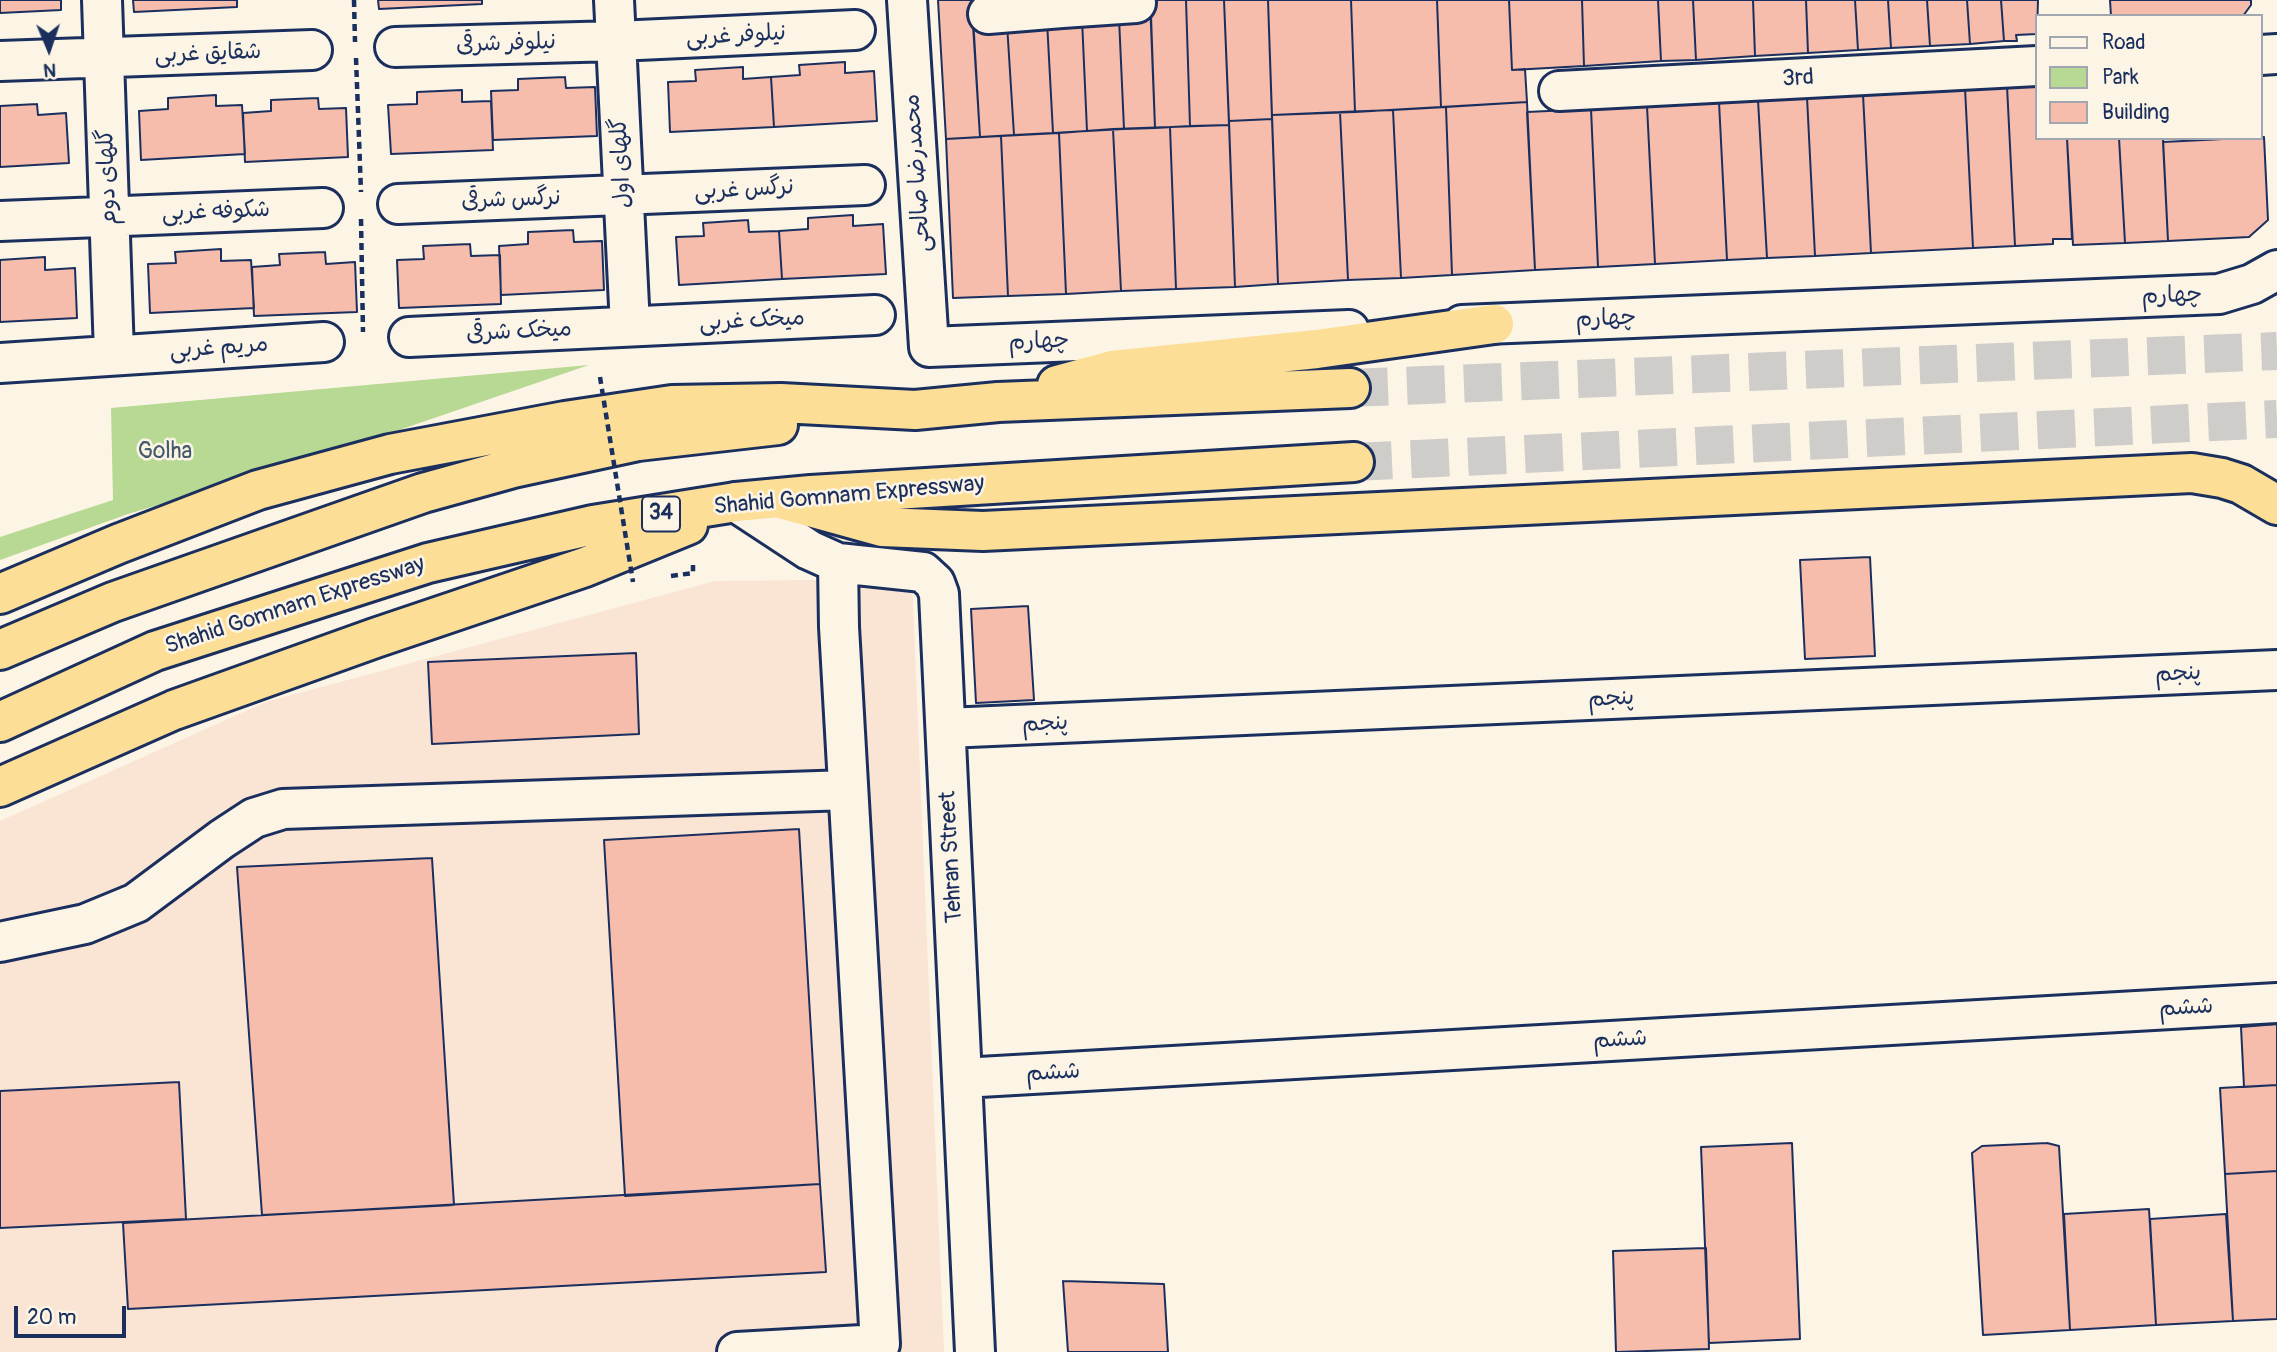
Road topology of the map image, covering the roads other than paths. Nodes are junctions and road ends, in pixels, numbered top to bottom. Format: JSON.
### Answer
{"nodes":[{"id":1,"x":102,"y":0,"type":"edge"},
{"id":2,"x":614,"y":0,"type":"edge"},
{"id":3,"x":907,"y":0,"type":"edge"},
{"id":4,"x":1062,"y":4,"type":"edge"},
{"id":5,"x":1136,"y":4,"type":"dead end"},
{"id":6,"x":988,"y":14,"type":"dead end"},
{"id":7,"x":855,"y":30,"type":"dead end"},
{"id":8,"x":617,"y":41,"type":"junction"},
{"id":9,"x":395,"y":47,"type":"dead end"},
{"id":10,"x":312,"y":50,"type":"dead end"},
{"id":11,"x":104,"y":58,"type":"junction"},
{"id":12,"x":0,"y":61,"type":"edge"},
{"id":13,"x":2036,"y":66,"type":"edge"},
{"id":14,"x":1559,"y":91,"type":"dead end"},
{"id":15,"x":864,"y":185,"type":"dead end"},
{"id":16,"x":624,"y":196,"type":"junction"},
{"id":17,"x":380,"y":205,"type":"road end"},
{"id":18,"x":323,"y":208,"type":"dead end"},
{"id":19,"x":108,"y":216,"type":"junction"},
{"id":20,"x":0,"y":221,"type":"edge"},
{"id":21,"x":2277,"y":270,"type":"edge"},
{"id":22,"x":875,"y":315,"type":"dead end"},
{"id":23,"x":1494,"y":324,"type":"junction"},
{"id":24,"x":630,"y":327,"type":"junction"},
{"id":25,"x":409,"y":337,"type":"dead end"},
{"id":26,"x":324,"y":342,"type":"dead end"},
{"id":27,"x":929,"y":347,"type":"joint"},
{"id":28,"x":114,"y":355,"type":"junction"},
{"id":29,"x":0,"y":363,"type":"edge"},
{"id":30,"x":1350,"y":388,"type":"tunnel mouth"},
{"id":31,"x":998,"y":402,"type":"junction"},
{"id":32,"x":915,"y":410,"type":"junction"},
{"id":33,"x":1354,"y":462,"type":"tunnel mouth"},
{"id":34,"x":777,"y":498,"type":"junction"},
{"id":35,"x":736,"y":502,"type":"junction"},
{"id":36,"x":2277,"y":505,"type":"edge"},
{"id":37,"x":838,"y":563,"type":"junction"},
{"id":38,"x":923,"y":572,"type":"junction"},
{"id":39,"x":0,"y":594,"type":"edge"},
{"id":40,"x":839,"y":627,"type":"junction"},
{"id":41,"x":0,"y":650,"type":"edge"},
{"id":42,"x":2277,"y":670,"type":"edge"},
{"id":43,"x":0,"y":722,"type":"edge"},
{"id":44,"x":946,"y":728,"type":"junction"},
{"id":45,"x":0,"y":787,"type":"edge"},
{"id":46,"x":848,"y":790,"type":"junction"},
{"id":47,"x":0,"y":942,"type":"edge"},
{"id":48,"x":2277,"y":1003,"type":"edge"},
{"id":49,"x":962,"y":1078,"type":"junction"},
{"id":50,"x":737,"y":1352,"type":"edge"},
{"id":51,"x":975,"y":1352,"type":"edge"}],
"edges":[{"from":1,"to":11,"type":"street","name":"گلهای دوم"},
{"from":2,"to":8,"type":"street","name":"گلهای اول"},
{"from":3,"to":27,"type":"street","name":"محمدرضا صالحی"},
{"from":4,"to":5,"type":"street"},
{"from":4,"to":6,"type":"street"},
{"from":7,"to":8,"type":"street","name":"نیلوفر غربی"},
{"from":8,"to":9,"type":"street","name":"نیلوفر شرقی"},
{"from":8,"to":16,"type":"street","name":"گلهای اول"},
{"from":10,"to":11,"type":"street","name":"شقایق غربی"},
{"from":11,"to":12,"type":"street","name":"شقایق غربی"},
{"from":11,"to":19,"type":"street","name":"گلهای دوم"},
{"from":13,"to":14,"type":"street","name":"3rd"},
{"from":15,"to":16,"type":"street","name":"نرگس غربی"},
{"from":16,"to":17,"type":"street","name":"نرگس شرقی"},
{"from":16,"to":24,"type":"street","name":"گلهای اول"},
{"from":18,"to":19,"type":"street","name":"شکوفه غربی"},
{"from":19,"to":20,"type":"street","name":"شکوفه غربی"},
{"from":19,"to":28,"type":"street","name":"گلهای دوم"},
{"from":21,"to":23,"type":"street","name":"چهارم"},
{"from":22,"to":24,"type":"street","name":"میخک غربی"},
{"from":23,"to":27,"type":"street","name":"چهارم"},
{"from":23,"to":31,"type":"highway"},
{"from":24,"to":25,"type":"street","name":"میخک شرقی"},
{"from":26,"to":28,"type":"street","name":"مریم غربی"},
{"from":28,"to":29,"type":"street","name":"مریم غربی"},
{"from":30,"to":31,"type":"highway"},
{"from":31,"to":32,"type":"highway"},
{"from":32,"to":39,"type":"highway"},
{"from":32,"to":41,"type":"highway"},
{"from":33,"to":34,"type":"highway","name":"Shahid Gomnam Expressway","number":"34"},
{"from":34,"to":35,"type":"highway","name":"Shahid Gomnam Expressway","number":"34"},
{"from":34,"to":36,"type":"highway"},
{"from":35,"to":37,"type":"street"},
{"from":35,"to":43,"type":"highway","name":"Shahid Gomnam Expressway","number":"34"},
{"from":35,"to":45,"type":"highway"},
{"from":37,"to":38,"type":"street"},
{"from":37,"to":40,"type":"street"},
{"from":38,"to":40,"type":"street"},
{"from":38,"to":44,"type":"street","name":"Tehran Street"},
{"from":40,"to":46,"type":"street"},
{"from":42,"to":44,"type":"street","name":"پنجم"},
{"from":44,"to":49,"type":"street","name":"Tehran Street"},
{"from":46,"to":47,"type":"street"},
{"from":46,"to":50,"type":"street"},
{"from":48,"to":49,"type":"street","name":"ششم"},
{"from":49,"to":51,"type":"street","name":"Tehran Street"}]}
